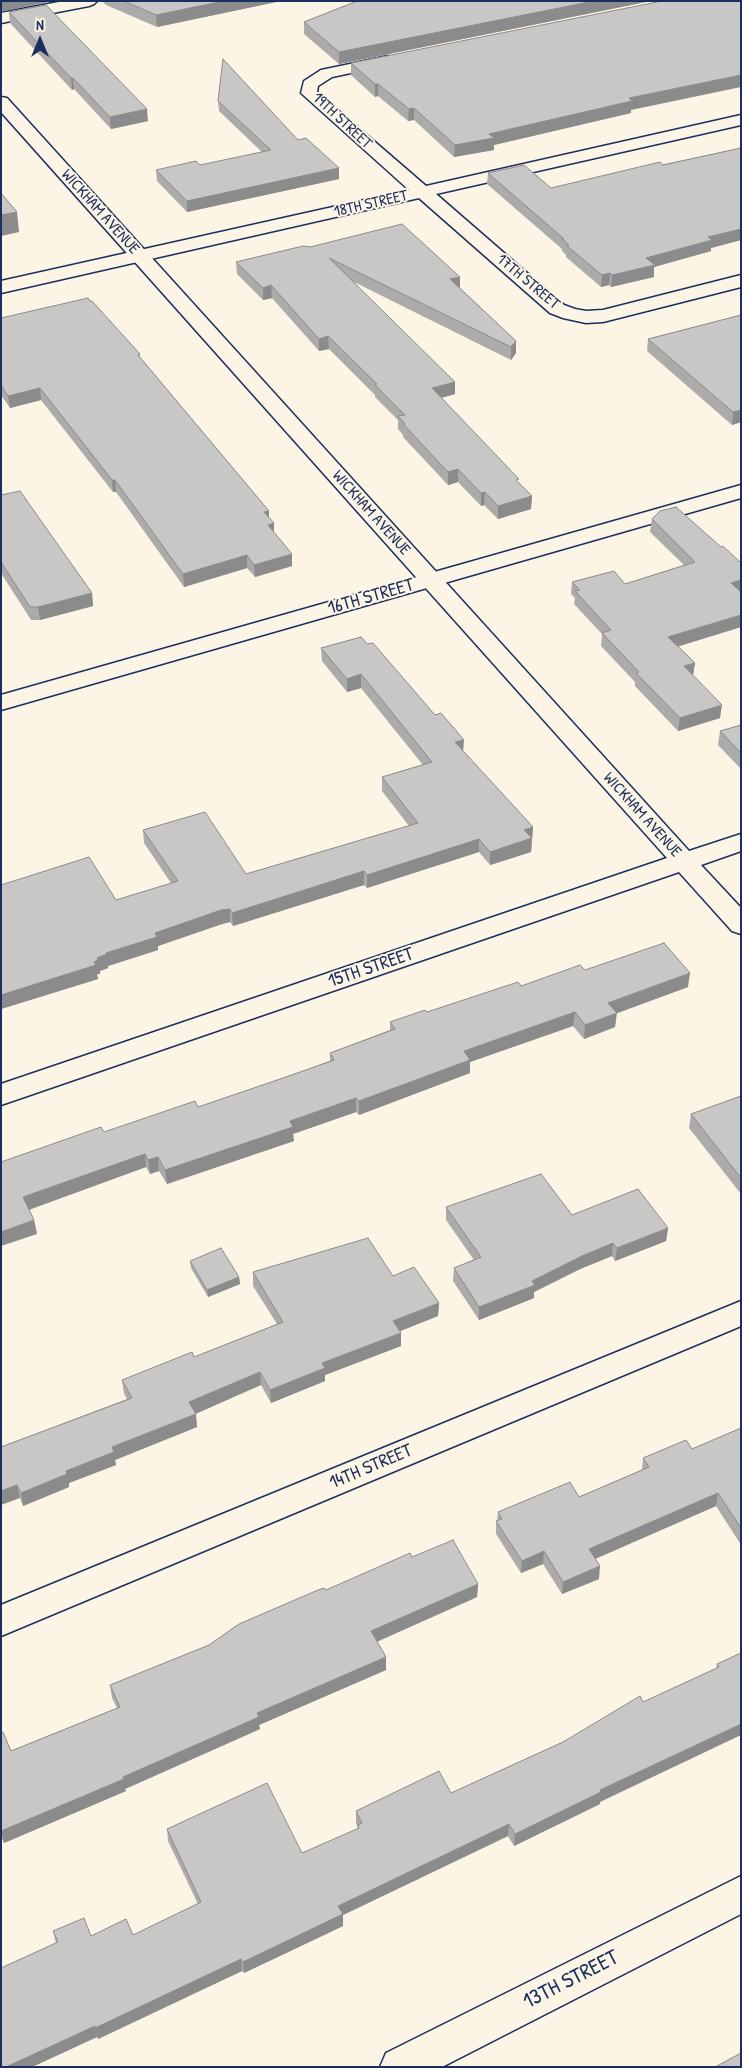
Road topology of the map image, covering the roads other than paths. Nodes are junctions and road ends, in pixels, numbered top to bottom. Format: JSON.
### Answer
{"nodes":[{"id":1,"x":89,"y":1,"type":"edge"},
{"id":2,"x":1,"y":18,"type":"edge"},
{"id":3,"x":406,"y":57,"type":"edge"},
{"id":4,"x":1,"y":102,"type":"edge"},
{"id":5,"x":741,"y":120,"type":"edge"},
{"id":6,"x":422,"y":192,"type":"junction"},
{"id":7,"x":140,"y":256,"type":"junction"},
{"id":8,"x":741,"y":281,"type":"edge"},
{"id":9,"x":1,"y":288,"type":"edge"},
{"id":10,"x":741,"y":491,"type":"edge"},
{"id":11,"x":431,"y":580,"type":"junction"},
{"id":12,"x":2,"y":701,"type":"edge"},
{"id":13,"x":741,"y":842,"type":"edge"},
{"id":14,"x":684,"y":861,"type":"junction"},
{"id":15,"x":741,"y":925,"type":"edge"},
{"id":16,"x":1,"y":1095,"type":"edge"},
{"id":17,"x":741,"y":1314,"type":"edge"},
{"id":18,"x":1,"y":1620,"type":"edge"},
{"id":19,"x":741,"y":1894,"type":"edge"},
{"id":20,"x":400,"y":2067,"type":"edge"}],
"edges":[{"from":1,"to":2,"type":"street"},
{"from":3,"to":6,"type":"street","name":"19TH STREET"},
{"from":4,"to":7,"type":"street","name":"WICKHAM AVENUE"},
{"from":5,"to":6,"type":"street","name":"18TH STREET"},
{"from":6,"to":7,"type":"street","name":"18TH STREET"},
{"from":6,"to":8,"type":"street","name":"17TH STREET"},
{"from":7,"to":9,"type":"street","name":"18TH STREET"},
{"from":7,"to":11,"type":"street","name":"WICKHAM AVENUE"},
{"from":10,"to":11,"type":"street","name":"16TH STREET"},
{"from":11,"to":12,"type":"street","name":"16TH STREET"},
{"from":11,"to":14,"type":"street","name":"WICKHAM AVENUE"},
{"from":13,"to":14,"type":"street","name":"15TH STREET"},
{"from":14,"to":15,"type":"street","name":"WICKHAM AVENUE"},
{"from":14,"to":16,"type":"street","name":"15TH STREET"},
{"from":17,"to":18,"type":"street","name":"14TH STREET"},
{"from":19,"to":20,"type":"street","name":"13TH STREET"}]}
